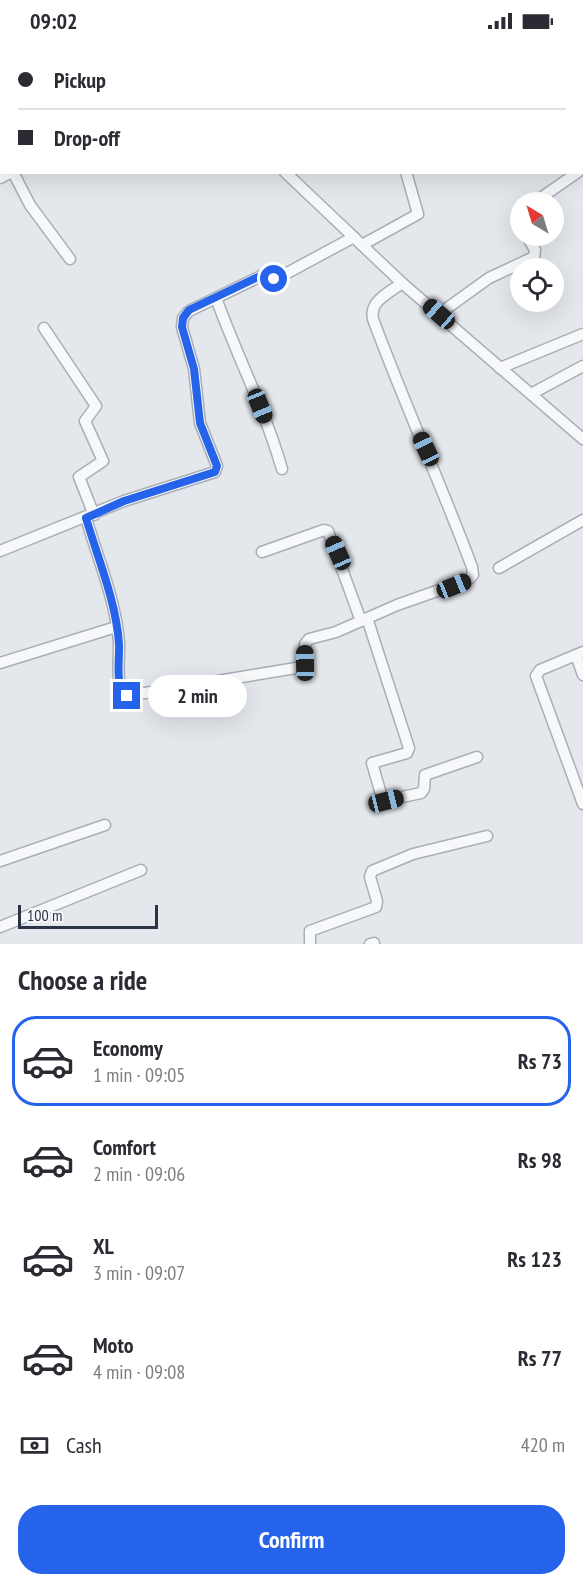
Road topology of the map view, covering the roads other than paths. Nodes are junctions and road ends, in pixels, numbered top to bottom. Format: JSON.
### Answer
{"nodes":[{"id":1,"x":13,"y":174,"type":"edge"},
{"id":2,"x":287,"y":174,"type":"edge"},
{"id":3,"x":407,"y":174,"type":"edge"},
{"id":4,"x":575,"y":174,"type":"edge"},
{"id":5,"x":549,"y":192,"type":"edge"},
{"id":6,"x":358,"y":241,"type":"junction"},
{"id":7,"x":533,"y":246,"type":"edge"},
{"id":8,"x":70,"y":259,"type":"dead end"},
{"id":9,"x":402,"y":283,"type":"junction"},
{"id":10,"x":216,"y":298,"type":"junction"},
{"id":11,"x":439,"y":314,"type":"junction"},
{"id":12,"x":44,"y":327,"type":"dead end"},
{"id":13,"x":583,"y":334,"type":"edge"},
{"id":14,"x":583,"y":366,"type":"edge"},
{"id":15,"x":500,"y":368,"type":"junction"},
{"id":16,"x":531,"y":394,"type":"junction"},
{"id":17,"x":583,"y":439,"type":"edge"},
{"id":18,"x":282,"y":469,"type":"dead end"},
{"id":19,"x":90,"y":516,"type":"junction"},
{"id":20,"x":583,"y":520,"type":"edge"},
{"id":21,"x":0,"y":552,"type":"edge"},
{"id":22,"x":262,"y":552,"type":"dead end"},
{"id":23,"x":499,"y":568,"type":"dead end"},
{"id":24,"x":364,"y":620,"type":"junction"},
{"id":25,"x":116,"y":627,"type":"junction"},
{"id":26,"x":579,"y":654,"type":"edge"},
{"id":27,"x":0,"y":663,"type":"edge"},
{"id":28,"x":583,"y":675,"type":"edge"},
{"id":29,"x":477,"y":757,"type":"dead end"},
{"id":30,"x":583,"y":804,"type":"edge"},
{"id":31,"x":105,"y":825,"type":"dead end"},
{"id":32,"x":487,"y":836,"type":"dead end"},
{"id":33,"x":0,"y":861,"type":"edge"},
{"id":34,"x":141,"y":870,"type":"dead end"},
{"id":35,"x":0,"y":927,"type":"edge"},
{"id":36,"x":310,"y":944,"type":"edge"}],
"edges":[{"from":1,"to":8,"type":"street"},
{"from":2,"to":6,"type":"street"},
{"from":3,"to":6,"type":"street"},
{"from":4,"to":5,"type":"street"},
{"from":6,"to":9,"type":"street"},
{"from":6,"to":10,"type":"street"},
{"from":7,"to":11,"type":"street"},
{"from":9,"to":11,"type":"street"},
{"from":9,"to":24,"type":"street"},
{"from":10,"to":18,"type":"street"},
{"from":10,"to":19,"type":"street"},
{"from":11,"to":15,"type":"street"},
{"from":12,"to":19,"type":"street"},
{"from":13,"to":15,"type":"street"},
{"from":14,"to":16,"type":"street"},
{"from":15,"to":16,"type":"street"},
{"from":16,"to":17,"type":"street"},
{"from":19,"to":21,"type":"street"},
{"from":19,"to":25,"type":"street"},
{"from":20,"to":23,"type":"street"},
{"from":22,"to":24,"type":"street"},
{"from":24,"to":25,"type":"street"},
{"from":24,"to":29,"type":"street"},
{"from":25,"to":27,"type":"street"},
{"from":26,"to":28,"type":"street"},
{"from":26,"to":30,"type":"street"},
{"from":31,"to":33,"type":"street"},
{"from":32,"to":36,"type":"street"},
{"from":34,"to":35,"type":"street"}]}
